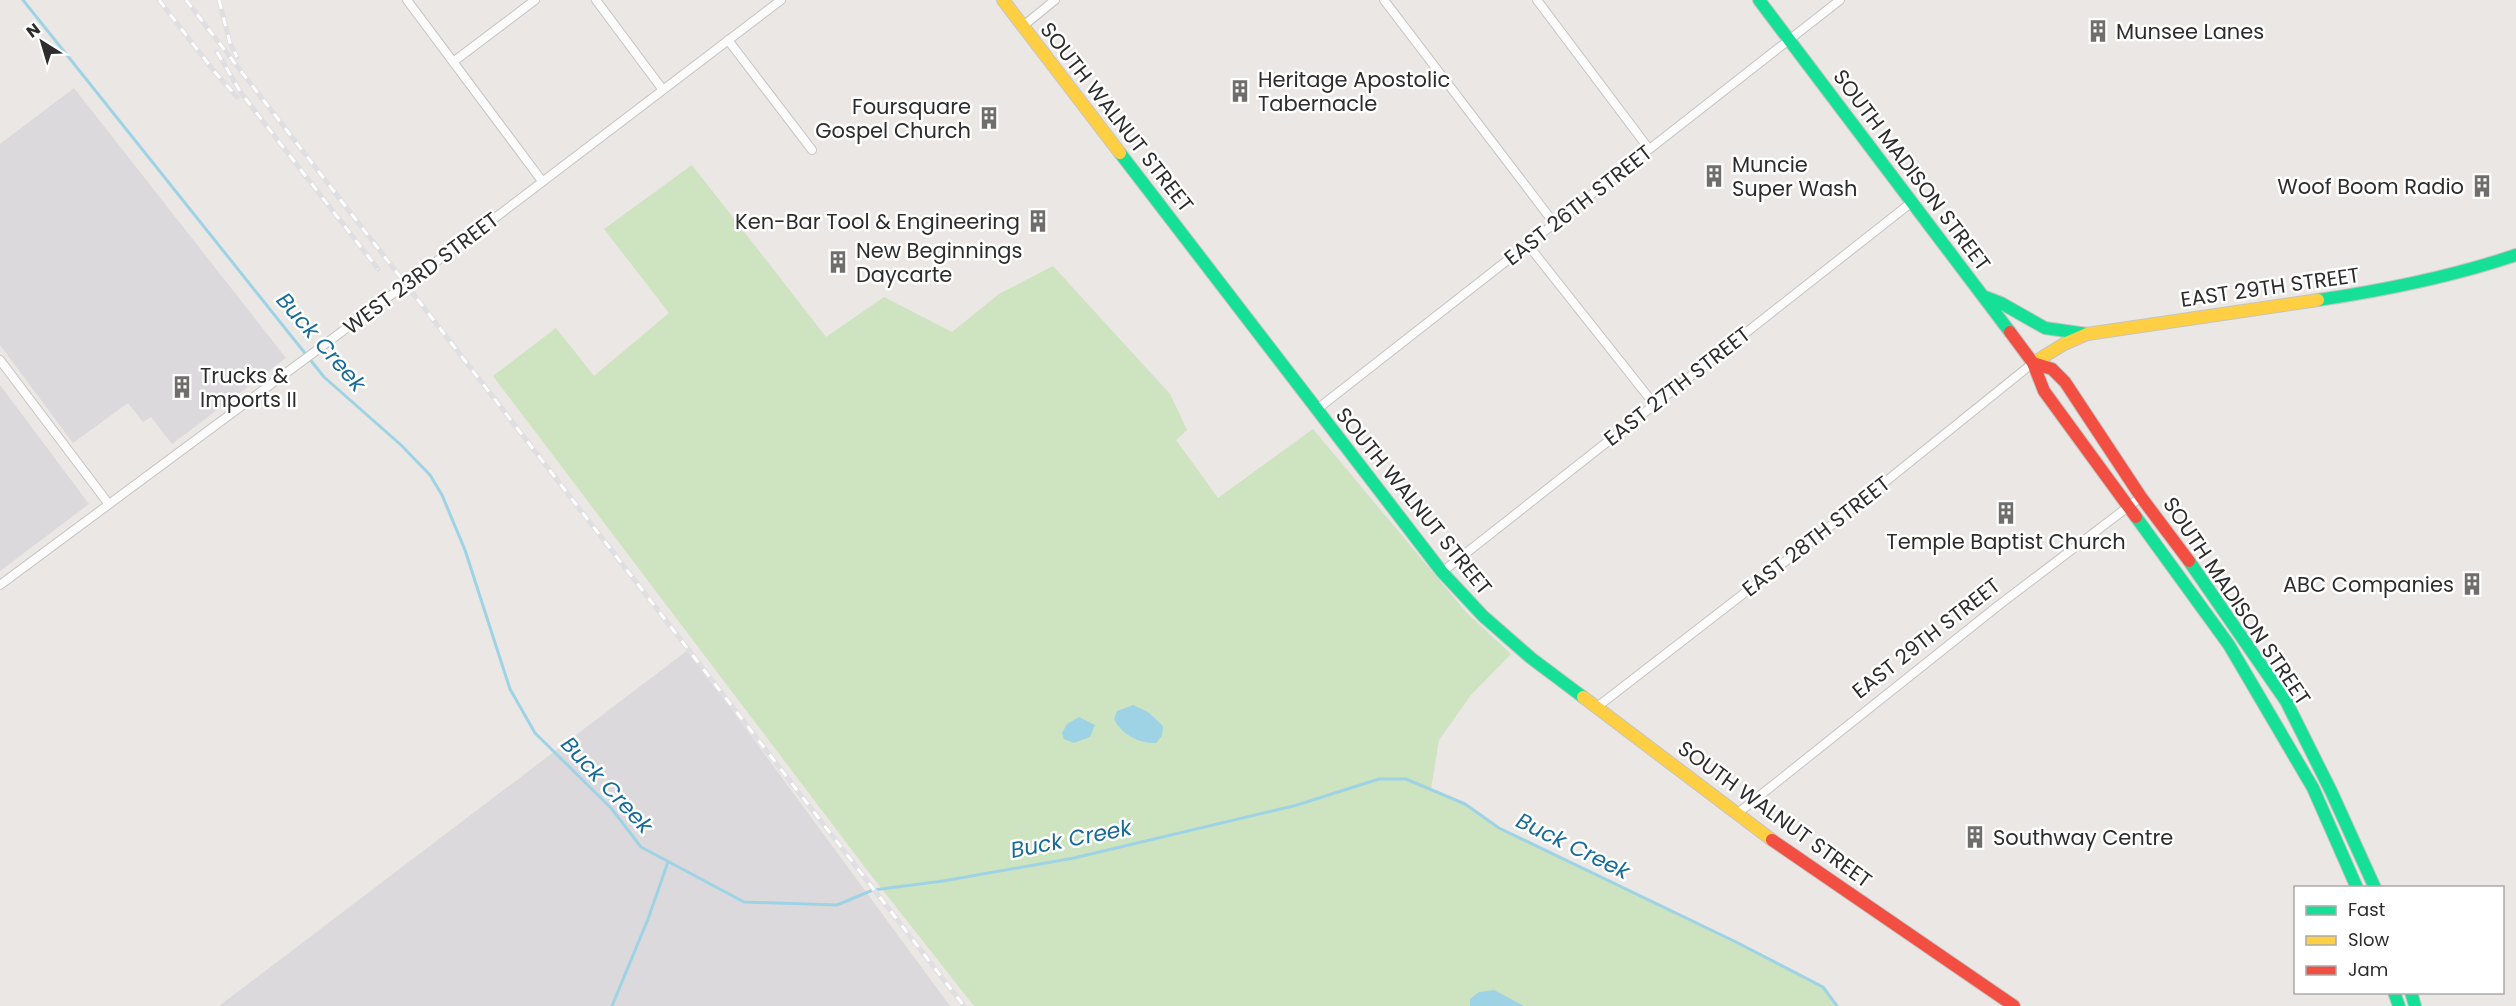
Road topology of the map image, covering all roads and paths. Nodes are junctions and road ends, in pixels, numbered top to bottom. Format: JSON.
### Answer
{"nodes":[{"id":1,"x":407,"y":0,"type":"edge"},
{"id":2,"x":535,"y":0,"type":"edge"},
{"id":3,"x":596,"y":0,"type":"edge"},
{"id":4,"x":781,"y":0,"type":"edge"},
{"id":5,"x":1003,"y":0,"type":"edge"},
{"id":6,"x":1055,"y":0,"type":"edge"},
{"id":7,"x":1384,"y":0,"type":"edge"},
{"id":8,"x":1537,"y":0,"type":"edge"},
{"id":9,"x":1759,"y":0,"type":"edge"},
{"id":10,"x":1840,"y":0,"type":"edge"},
{"id":11,"x":1023,"y":26,"type":"junction"},
{"id":12,"x":728,"y":40,"type":"junction"},
{"id":13,"x":1789,"y":40,"type":"junction"},
{"id":14,"x":453,"y":62,"type":"junction"},
{"id":15,"x":663,"y":90,"type":"junction"},
{"id":16,"x":1649,"y":149,"type":"junction"},
{"id":17,"x":812,"y":150,"type":"dead end"},
{"id":18,"x":542,"y":181,"type":"junction"},
{"id":19,"x":1912,"y":202,"type":"junction"},
{"id":20,"x":1554,"y":224,"type":"junction"},
{"id":21,"x":1528,"y":245,"type":"junction"},
{"id":22,"x":2516,"y":255,"type":"edge"},
{"id":23,"x":1983,"y":296,"type":"junction"},
{"id":24,"x":2087,"y":334,"type":"junction"},
{"id":25,"x":0,"y":360,"type":"edge"},
{"id":26,"x":2033,"y":363,"type":"junction"},
{"id":27,"x":1654,"y":404,"type":"junction"},
{"id":28,"x":1316,"y":410,"type":"junction"},
{"id":29,"x":2141,"y":497,"type":"junction"},
{"id":30,"x":108,"y":503,"type":"junction"},
{"id":31,"x":2129,"y":505,"type":"junction"},
{"id":32,"x":1442,"y":572,"type":"junction"},
{"id":33,"x":0,"y":585,"type":"edge"},
{"id":34,"x":1597,"y":707,"type":"junction"},
{"id":35,"x":1738,"y":813,"type":"junction"},
{"id":36,"x":2356,"y":886,"type":"edge"},
{"id":37,"x":2373,"y":886,"type":"edge"},
{"id":38,"x":2014,"y":1006,"type":"edge"}],
"edges":[{"from":1,"to":14,"type":"street"},
{"from":2,"to":14,"type":"street"},
{"from":3,"to":15,"type":"street"},
{"from":4,"to":12,"type":"street","name":"WEST 23RD STREET"},
{"from":5,"to":11,"type":"main road","name":"SOUTH WALNUT STREET"},
{"from":6,"to":11,"type":"street"},
{"from":7,"to":20,"type":"street"},
{"from":8,"to":16,"type":"street"},
{"from":9,"to":13,"type":"main road","name":"SOUTH MADISON STREET"},
{"from":10,"to":13,"type":"street","name":"EAST 26TH STREET"},
{"from":11,"to":28,"type":"main road","name":"SOUTH WALNUT STREET"},
{"from":12,"to":15,"type":"street","name":"WEST 23RD STREET"},
{"from":12,"to":17,"type":"street"},
{"from":13,"to":16,"type":"street","name":"EAST 26TH STREET"},
{"from":13,"to":19,"type":"main road","name":"SOUTH MADISON STREET"},
{"from":14,"to":18,"type":"street"},
{"from":15,"to":18,"type":"street","name":"WEST 23RD STREET"},
{"from":16,"to":20,"type":"street","name":"EAST 26TH STREET"},
{"from":18,"to":30,"type":"street","name":"WEST 23RD STREET"},
{"from":19,"to":23,"type":"main road","name":"SOUTH MADISON STREET"},
{"from":19,"to":27,"type":"street","name":"EAST 27TH STREET"},
{"from":20,"to":21,"type":"street","name":"EAST 26TH STREET"},
{"from":21,"to":27,"type":"street"},
{"from":21,"to":28,"type":"street","name":"EAST 26TH STREET"},
{"from":22,"to":24,"type":"main road","name":"EAST 29TH STREET"},
{"from":23,"to":24,"type":"main road"},
{"from":23,"to":26,"type":"main road","name":"SOUTH MADISON STREET"},
{"from":24,"to":26,"type":"main road","name":"EAST 29TH STREET"},
{"from":25,"to":30,"type":"street"},
{"from":26,"to":29,"type":"main road","name":"SOUTH MADISON STREET"},
{"from":26,"to":31,"type":"main road","name":"SOUTH MADISON STREET"},
{"from":26,"to":34,"type":"street","name":"EAST 28TH STREET"},
{"from":27,"to":32,"type":"street","name":"EAST 27TH STREET"},
{"from":28,"to":32,"type":"main road","name":"SOUTH WALNUT STREET"},
{"from":29,"to":31,"type":"street","name":"EAST 29TH STREET"},
{"from":29,"to":37,"type":"main road","name":"SOUTH MADISON STREET"},
{"from":30,"to":33,"type":"street","name":"WEST 23RD STREET"},
{"from":31,"to":35,"type":"street","name":"EAST 29TH STREET"},
{"from":31,"to":36,"type":"main road","name":"SOUTH MADISON STREET"},
{"from":32,"to":34,"type":"main road","name":"SOUTH WALNUT STREET"},
{"from":34,"to":35,"type":"main road","name":"SOUTH WALNUT STREET"},
{"from":35,"to":38,"type":"main road","name":"SOUTH WALNUT STREET"}]}
